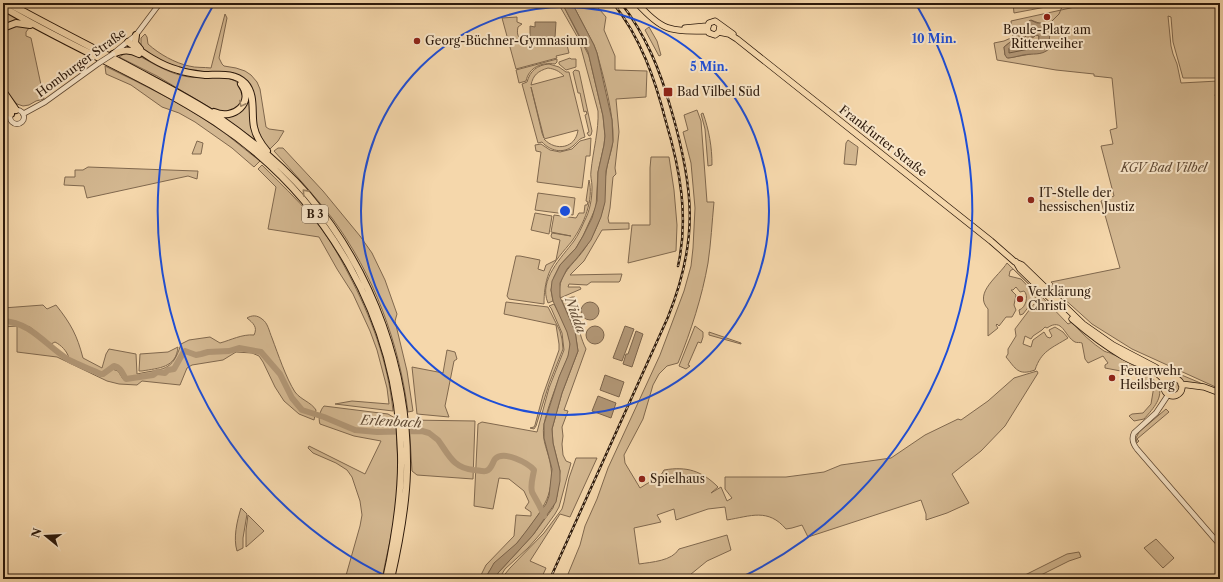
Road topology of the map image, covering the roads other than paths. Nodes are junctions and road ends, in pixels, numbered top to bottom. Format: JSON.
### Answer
{"nodes":[{"id":1,"x":8,"y":3,"type":"edge"},
{"id":2,"x":160,"y":3,"type":"edge"},
{"id":3,"x":637,"y":3,"type":"edge"},
{"id":4,"x":3,"y":7,"type":"edge"},
{"id":5,"x":3,"y":28,"type":"edge"},
{"id":6,"x":707,"y":29,"type":"junction"},
{"id":7,"x":719,"y":29,"type":"junction"},
{"id":8,"x":50,"y":33,"type":"junction"},
{"id":9,"x":136,"y":35,"type":"junction"},
{"id":10,"x":128,"y":42,"type":"junction"},
{"id":11,"x":133,"y":51,"type":"junction"},
{"id":12,"x":113,"y":54,"type":"junction"},
{"id":13,"x":148,"y":56,"type":"junction"},
{"id":14,"x":3,"y":91,"type":"edge"},
{"id":15,"x":3,"y":97,"type":"edge"},
{"id":16,"x":204,"y":108,"type":"junction"},
{"id":17,"x":13,"y":112,"type":"junction"},
{"id":18,"x":23,"y":114,"type":"junction"},
{"id":19,"x":277,"y":163,"type":"junction"},
{"id":20,"x":1168,"y":380,"type":"junction"},
{"id":21,"x":1181,"y":386,"type":"junction"},
{"id":22,"x":1220,"y":394,"type":"edge"},
{"id":23,"x":1168,"y":395,"type":"junction"},
{"id":24,"x":402,"y":431,"type":"junction"},
{"id":25,"x":1220,"y":545,"type":"edge"},
{"id":26,"x":386,"y":579,"type":"edge"},
{"id":27,"x":391,"y":579,"type":"edge"}],
"edges":[{"from":1,"to":16,"type":"highway","number":"B 3"},
{"from":2,"to":9,"type":"street","name":"Homburger Straße"},
{"from":3,"to":6,"type":"main road"},
{"from":4,"to":8,"type":"highway","number":"B 3"},
{"from":5,"to":8,"type":"highway"},
{"from":6,"to":7,"type":"main road","name":"Frankfurter Straße"},
{"from":6,"to":7,"type":"main road","name":"Frankfurter Straße"},
{"from":7,"to":20,"type":"main road","name":"Frankfurter Straße"},
{"from":8,"to":24,"type":"highway","number":"B 3"},
{"from":9,"to":10,"type":"street","name":"Homburger Straße"},
{"from":9,"to":13,"type":"highway"},
{"from":10,"to":11,"type":"highway"},
{"from":10,"to":12,"type":"street","name":"Homburger Straße"},
{"from":10,"to":13,"type":"highway"},
{"from":11,"to":12,"type":"highway"},
{"from":11,"to":16,"type":"highway","number":"B 3","one_way":true},
{"from":12,"to":18,"type":"street","name":"Homburger Straße","bridge":true},
{"from":13,"to":19,"type":"highway"},
{"from":14,"to":17,"type":"highway"},
{"from":15,"to":17,"type":"highway"},
{"from":16,"to":19,"type":"highway","number":"B 3"},
{"from":17,"to":18,"type":"street"},
{"from":17,"to":18,"type":"street"},
{"from":24,"to":19,"type":"highway","number":"B 3","one_way":true},
{"from":20,"to":21,"type":"main road","name":"Frankfurter Straße"},
{"from":20,"to":23,"type":"main road"},
{"from":21,"to":22,"type":"main road","name":"Frankfurter Straße"},
{"from":21,"to":23,"type":"main road","name":"Frankfurter Straße"},
{"from":23,"to":25,"type":"street"},
{"from":24,"to":26,"type":"highway","number":"B 3"},
{"from":24,"to":27,"type":"highway","number":"B 3"}]}
